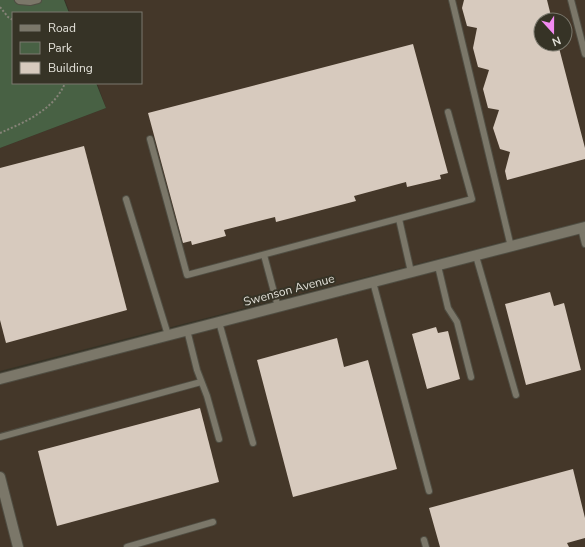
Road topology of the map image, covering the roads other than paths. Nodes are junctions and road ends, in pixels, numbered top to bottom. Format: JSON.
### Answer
{"nodes":[{"id":1,"x":18,"y":0,"type":"edge"},
{"id":2,"x":38,"y":0,"type":"edge"},
{"id":3,"x":452,"y":0,"type":"edge"},
{"id":4,"x":571,"y":0,"type":"edge"},
{"id":5,"x":585,"y":54,"type":"edge"},
{"id":6,"x":448,"y":112,"type":"dead end"},
{"id":7,"x":150,"y":139,"type":"dead end"},
{"id":8,"x":126,"y":199,"type":"dead end"},
{"id":9,"x":399,"y":219,"type":"junction"},
{"id":10,"x":583,"y":228,"type":"edge"},
{"id":11,"x":585,"y":244,"type":"edge"},
{"id":12,"x":511,"y":247,"type":"junction"},
{"id":13,"x":264,"y":255,"type":"junction"},
{"id":14,"x":476,"y":256,"type":"junction"},
{"id":15,"x":438,"y":266,"type":"junction"},
{"id":16,"x":411,"y":272,"type":"junction"},
{"id":17,"x":374,"y":282,"type":"junction"},
{"id":18,"x":278,"y":307,"type":"junction"},
{"id":19,"x":219,"y":322,"type":"junction"},
{"id":20,"x":187,"y":330,"type":"junction"},
{"id":21,"x":168,"y":335,"type":"junction"},
{"id":22,"x":471,"y":377,"type":"dead end"},
{"id":23,"x":0,"y":379,"type":"edge"},
{"id":24,"x":202,"y":382,"type":"junction"},
{"id":25,"x":516,"y":395,"type":"dead end"},
{"id":26,"x":0,"y":437,"type":"edge"},
{"id":27,"x":219,"y":439,"type":"dead end"},
{"id":28,"x":253,"y":443,"type":"dead end"},
{"id":29,"x":0,"y":477,"type":"edge"},
{"id":30,"x":429,"y":491,"type":"dead end"},
{"id":31,"x":213,"y":522,"type":"dead end"},
{"id":32,"x":424,"y":540,"type":"dead end"},
{"id":33,"x":18,"y":547,"type":"edge"},
{"id":34,"x":127,"y":547,"type":"edge"},
{"id":35,"x":426,"y":547,"type":"edge"}],
"edges":[{"from":1,"to":2,"type":"lane"},
{"from":3,"to":12,"type":"lane"},
{"from":4,"to":5,"type":"lane"},
{"from":6,"to":9,"type":"lane"},
{"from":7,"to":13,"type":"lane"},
{"from":8,"to":21,"type":"lane"},
{"from":9,"to":13,"type":"lane"},
{"from":9,"to":16,"type":"lane"},
{"from":10,"to":11,"type":"lane"},
{"from":10,"to":12,"type":"street","name":"Swenson Avenue"},
{"from":12,"to":14,"type":"street","name":"Swenson Avenue"},
{"from":13,"to":18,"type":"lane"},
{"from":14,"to":15,"type":"street","name":"Swenson Avenue"},
{"from":14,"to":25,"type":"lane"},
{"from":15,"to":16,"type":"street","name":"Swenson Avenue"},
{"from":15,"to":22,"type":"lane"},
{"from":16,"to":17,"type":"street","name":"Swenson Avenue"},
{"from":17,"to":18,"type":"street","name":"Swenson Avenue"},
{"from":17,"to":30,"type":"lane"},
{"from":18,"to":19,"type":"street","name":"Swenson Avenue"},
{"from":19,"to":20,"type":"street","name":"Swenson Avenue"},
{"from":19,"to":28,"type":"lane"},
{"from":20,"to":21,"type":"street","name":"Swenson Avenue"},
{"from":20,"to":24,"type":"lane"},
{"from":21,"to":23,"type":"street","name":"Swenson Avenue"},
{"from":24,"to":26,"type":"lane"},
{"from":24,"to":27,"type":"lane"},
{"from":29,"to":33,"type":"street"},
{"from":31,"to":34,"type":"lane"},
{"from":32,"to":35,"type":"lane"}]}
